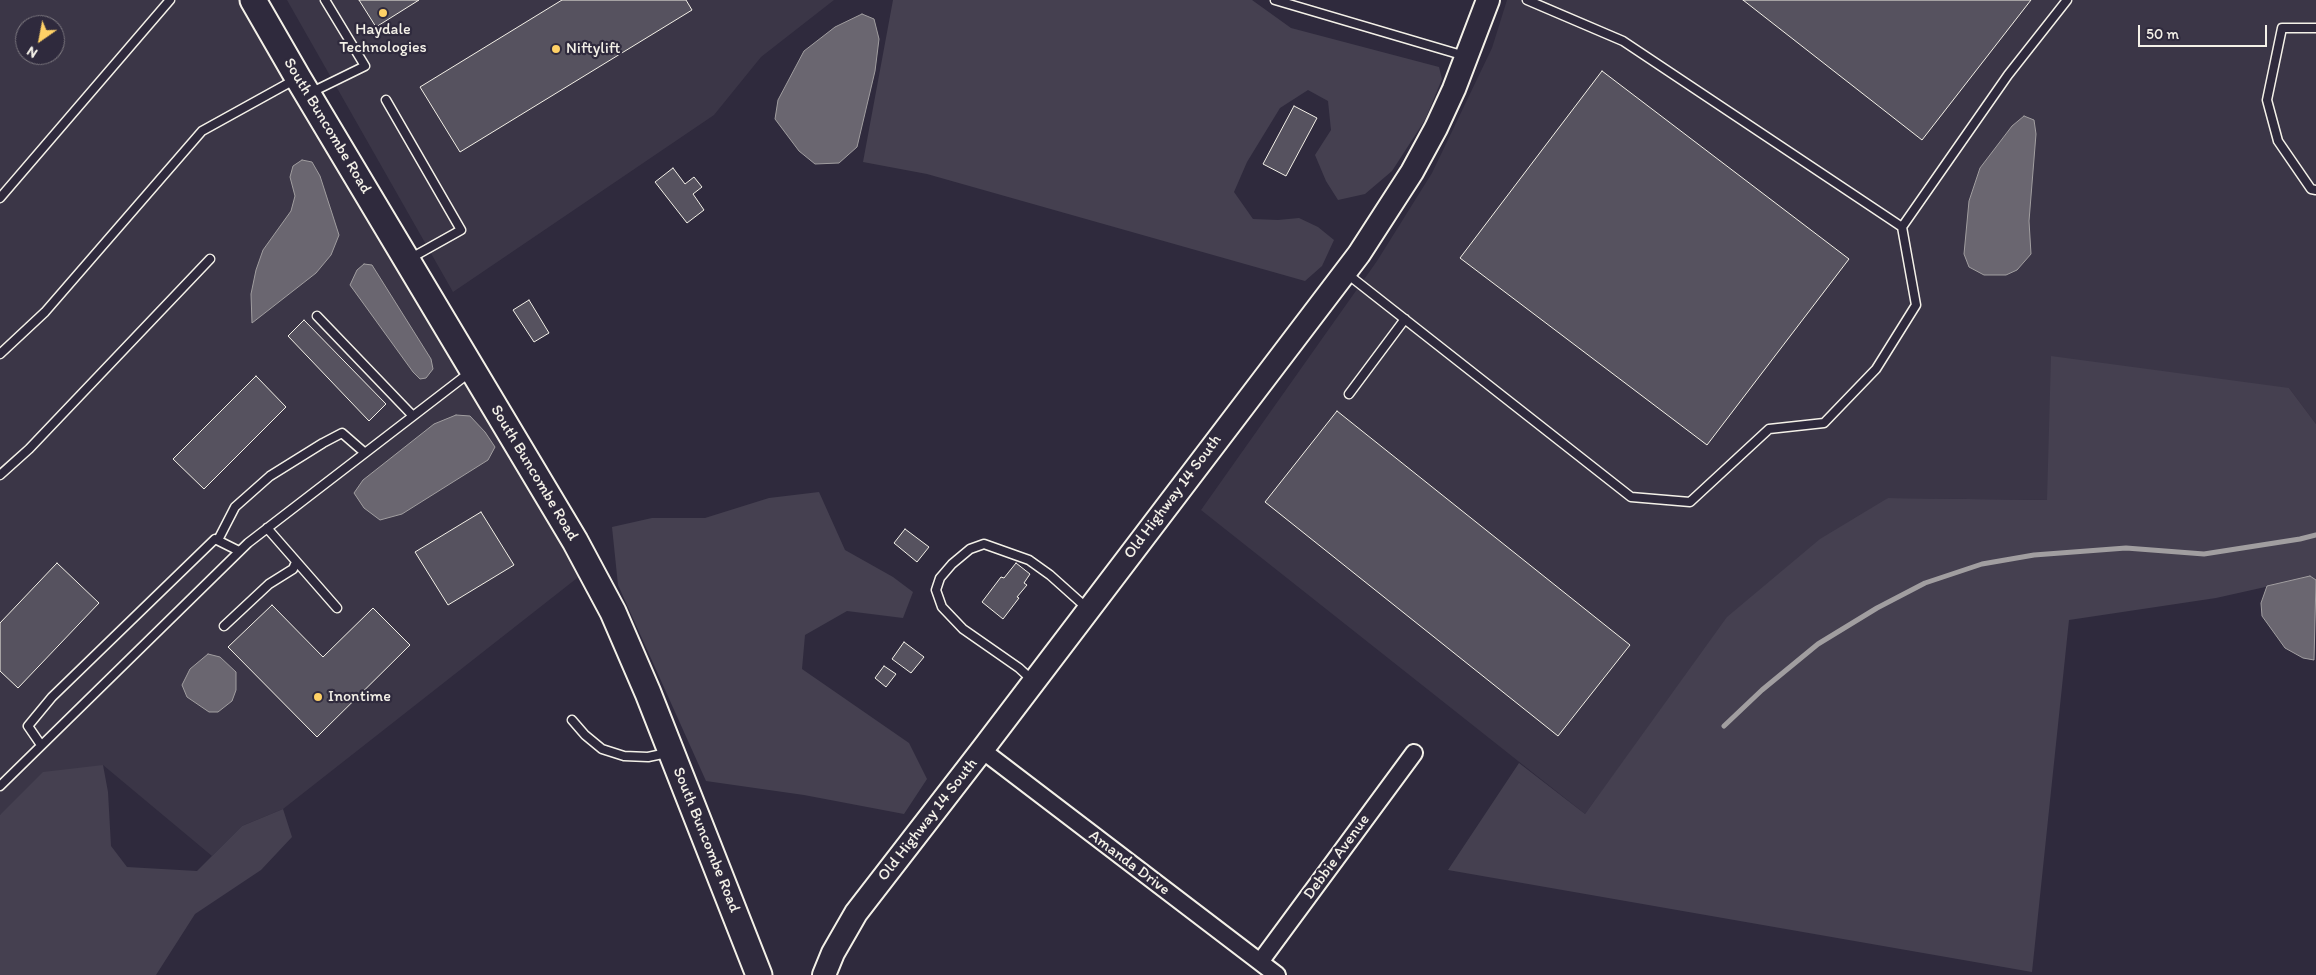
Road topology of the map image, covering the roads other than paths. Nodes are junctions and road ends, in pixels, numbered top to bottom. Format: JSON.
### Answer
{"nodes":[{"id":1,"x":170,"y":0,"type":"edge"},
{"id":2,"x":253,"y":0,"type":"edge"},
{"id":3,"x":325,"y":0,"type":"edge"},
{"id":4,"x":1275,"y":0,"type":"edge"},
{"id":5,"x":1488,"y":0,"type":"edge"},
{"id":6,"x":1527,"y":0,"type":"edge"},
{"id":7,"x":2067,"y":0,"type":"edge"},
{"id":8,"x":2316,"y":28,"type":"edge"},
{"id":9,"x":1467,"y":57,"type":"junction"},
{"id":10,"x":303,"y":86,"type":"junction"},
{"id":11,"x":386,"y":100,"type":"dead end"},
{"id":12,"x":2316,"y":190,"type":"edge"},
{"id":13,"x":0,"y":198,"type":"edge"},
{"id":14,"x":1902,"y":226,"type":"junction"},
{"id":15,"x":210,"y":259,"type":"dead end"},
{"id":16,"x":407,"y":260,"type":"junction"},
{"id":17,"x":1344,"y":272,"type":"junction"},
{"id":18,"x":317,"y":316,"type":"dead end"},
{"id":19,"x":1405,"y":319,"type":"junction"},
{"id":20,"x":0,"y":354,"type":"edge"},
{"id":21,"x":473,"y":370,"type":"junction"},
{"id":22,"x":1349,"y":394,"type":"dead end"},
{"id":23,"x":413,"y":416,"type":"junction"},
{"id":24,"x":365,"y":453,"type":"junction"},
{"id":25,"x":0,"y":475,"type":"edge"},
{"id":26,"x":267,"y":528,"type":"junction"},
{"id":27,"x":218,"y":540,"type":"junction"},
{"id":28,"x":239,"y":551,"type":"junction"},
{"id":29,"x":296,"y":562,"type":"junction"},
{"id":30,"x":337,"y":608,"type":"dead end"},
{"id":31,"x":1088,"y":609,"type":"junction"},
{"id":32,"x":224,"y":626,"type":"dead end"},
{"id":33,"x":1034,"y":681,"type":"junction"},
{"id":34,"x":572,"y":720,"type":"dead end"},
{"id":35,"x":41,"y":745,"type":"junction"},
{"id":36,"x":982,"y":750,"type":"junction"},
{"id":37,"x":671,"y":752,"type":"junction"},
{"id":38,"x":1414,"y":753,"type":"dead end"},
{"id":39,"x":0,"y":786,"type":"edge"},
{"id":40,"x":1260,"y":962,"type":"junction"},
{"id":41,"x":759,"y":975,"type":"edge"},
{"id":42,"x":824,"y":975,"type":"edge"},
{"id":43,"x":1277,"y":975,"type":"edge"}],
"edges":[{"from":1,"to":13,"type":"lane"},
{"from":2,"to":10,"type":"main road","name":"South Buncombe Road"},
{"from":3,"to":10,"type":"lane"},
{"from":4,"to":9,"type":"lane"},
{"from":5,"to":9,"type":"street","name":"Old Highway 14 South"},
{"from":6,"to":14,"type":"lane"},
{"from":7,"to":14,"type":"lane"},
{"from":8,"to":12,"type":"lane"},
{"from":9,"to":17,"type":"street","name":"Old Highway 14 South"},
{"from":10,"to":16,"type":"main road","name":"South Buncombe Road"},
{"from":10,"to":20,"type":"lane"},
{"from":11,"to":16,"type":"lane"},
{"from":14,"to":19,"type":"lane"},
{"from":15,"to":25,"type":"lane"},
{"from":16,"to":21,"type":"main road","name":"South Buncombe Road"},
{"from":17,"to":19,"type":"lane"},
{"from":17,"to":31,"type":"street","name":"Old Highway 14 South"},
{"from":18,"to":23,"type":"lane"},
{"from":19,"to":22,"type":"lane"},
{"from":21,"to":23,"type":"lane"},
{"from":21,"to":37,"type":"main road","name":"South Buncombe Road"},
{"from":23,"to":24,"type":"lane"},
{"from":24,"to":26,"type":"lane"},
{"from":24,"to":27,"type":"lane"},
{"from":26,"to":28,"type":"lane"},
{"from":26,"to":29,"type":"lane"},
{"from":27,"to":28,"type":"lane"},
{"from":27,"to":35,"type":"lane"},
{"from":28,"to":35,"type":"lane"},
{"from":29,"to":30,"type":"lane"},
{"from":29,"to":32,"type":"lane"},
{"from":31,"to":33,"type":"street","name":"Old Highway 14 South"},
{"from":31,"to":33,"type":"lane"},
{"from":33,"to":36,"type":"street","name":"Old Highway 14 South"},
{"from":34,"to":37,"type":"lane"},
{"from":35,"to":39,"type":"lane"},
{"from":36,"to":40,"type":"street","name":"Amanda Drive"},
{"from":36,"to":42,"type":"street","name":"Old Highway 14 South"},
{"from":37,"to":41,"type":"main road","name":"South Buncombe Road"},
{"from":38,"to":40,"type":"street","name":"Debbie Avenue"},
{"from":40,"to":43,"type":"street","name":"Amanda Drive"}]}
